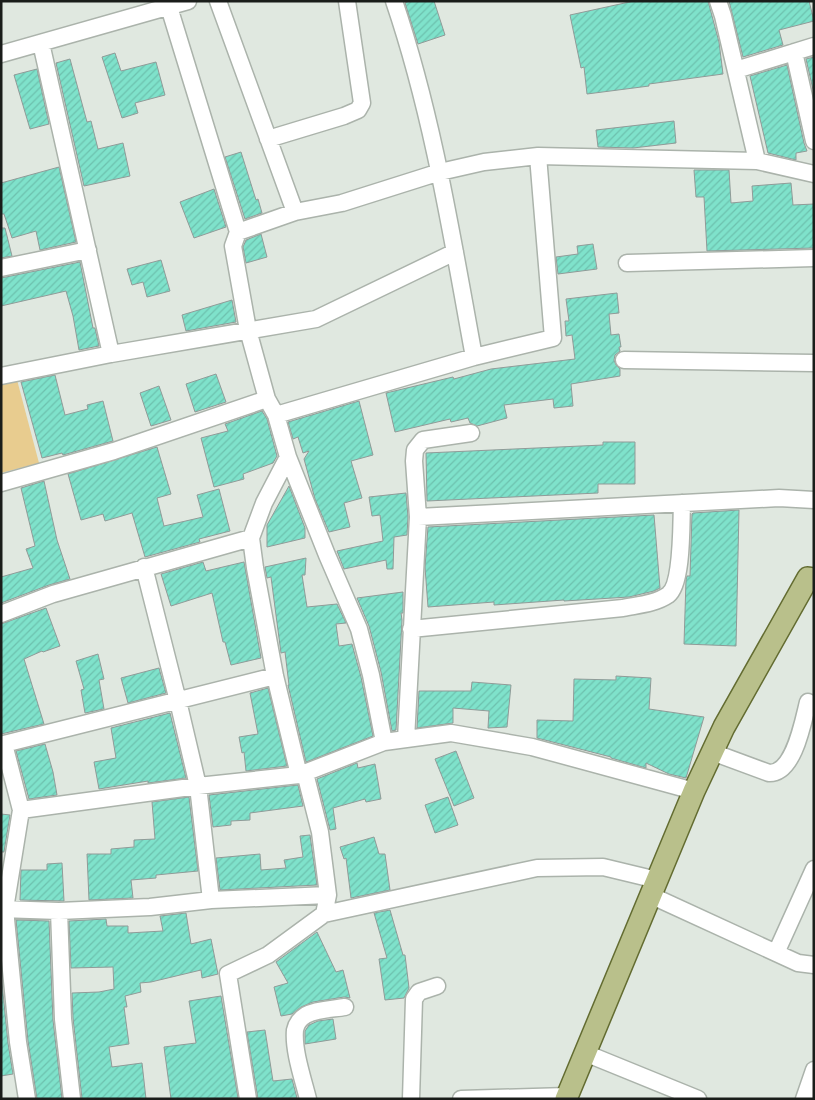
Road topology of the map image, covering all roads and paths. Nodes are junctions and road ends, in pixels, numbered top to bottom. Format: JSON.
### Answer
{"nodes":[{"id":1,"x":188,"y":1,"type":"edge"},
{"id":2,"x":218,"y":1,"type":"edge"},
{"id":3,"x":347,"y":1,"type":"edge"},
{"id":4,"x":394,"y":1,"type":"edge"},
{"id":5,"x":718,"y":1,"type":"edge"},
{"id":6,"x":169,"y":7,"type":"junction"},
{"id":7,"x":41,"y":43,"type":"junction"},
{"id":8,"x":814,"y":46,"type":"edge"},
{"id":9,"x":794,"y":52,"type":"junction"},
{"id":10,"x":1,"y":54,"type":"edge"},
{"id":11,"x":736,"y":70,"type":"junction"},
{"id":12,"x":268,"y":139,"type":"junction"},
{"id":13,"x":814,"y":141,"type":"edge"},
{"id":14,"x":538,"y":156,"type":"junction"},
{"id":15,"x":757,"y":162,"type":"junction"},
{"id":16,"x":440,"y":172,"type":"junction"},
{"id":17,"x":814,"y":174,"type":"edge"},
{"id":18,"x":295,"y":212,"type":"junction"},
{"id":19,"x":238,"y":232,"type":"junction"},
{"id":20,"x":88,"y":250,"type":"junction"},
{"id":21,"x":455,"y":252,"type":"junction"},
{"id":22,"x":814,"y":258,"type":"edge"},
{"id":23,"x":627,"y":263,"type":"dead end"},
{"id":24,"x":1,"y":268,"type":"edge"},
{"id":25,"x":248,"y":330,"type":"junction"},
{"id":26,"x":111,"y":354,"type":"junction"},
{"id":27,"x":474,"y":356,"type":"junction"},
{"id":28,"x":624,"y":360,"type":"dead end"},
{"id":29,"x":814,"y":363,"type":"edge"},
{"id":30,"x":1,"y":376,"type":"edge"},
{"id":31,"x":267,"y":399,"type":"junction"},
{"id":32,"x":276,"y":415,"type":"junction"},
{"id":33,"x":471,"y":433,"type":"dead end"},
{"id":34,"x":288,"y":457,"type":"junction"},
{"id":35,"x":1,"y":483,"type":"edge"},
{"id":36,"x":814,"y":500,"type":"edge"},
{"id":37,"x":682,"y":503,"type":"junction"},
{"id":38,"x":418,"y":517,"type":"junction"},
{"id":39,"x":251,"y":538,"type":"junction"},
{"id":40,"x":144,"y":567,"type":"junction"},
{"id":41,"x":812,"y":574,"type":"edge"},
{"id":42,"x":1,"y":614,"type":"edge"},
{"id":43,"x":411,"y":629,"type":"junction"},
{"id":44,"x":275,"y":676,"type":"junction"},
{"id":45,"x":178,"y":701,"type":"junction"},
{"id":46,"x":808,"y":702,"type":"dead end"},
{"id":47,"x":406,"y":739,"type":"junction"},
{"id":48,"x":384,"y":742,"type":"junction"},
{"id":49,"x":712,"y":752,"type":"junction"},
{"id":50,"x":302,"y":774,"type":"junction"},
{"id":51,"x":198,"y":786,"type":"junction"},
{"id":52,"x":694,"y":791,"type":"junction"},
{"id":53,"x":21,"y":810,"type":"junction"},
{"id":54,"x":814,"y":869,"type":"edge"},
{"id":55,"x":654,"y":887,"type":"junction"},
{"id":56,"x":328,"y":895,"type":"junction"},
{"id":57,"x":211,"y":900,"type":"junction"},
{"id":58,"x":3,"y":909,"type":"edge"},
{"id":59,"x":59,"y":911,"type":"junction"},
{"id":60,"x":324,"y":914,"type":"junction"},
{"id":61,"x":776,"y":953,"type":"junction"},
{"id":62,"x":806,"y":964,"type":"edge"},
{"id":63,"x":814,"y":976,"type":"edge"},
{"id":64,"x":437,"y":986,"type":"dead end"},
{"id":65,"x":344,"y":1007,"type":"dead end"},
{"id":66,"x":585,"y":1053,"type":"junction"},
{"id":67,"x":814,"y":1070,"type":"edge"},
{"id":68,"x":481,"y":1098,"type":"edge"},
{"id":69,"x":567,"y":1098,"type":"edge"},
{"id":70,"x":27,"y":1099,"type":"edge"},
{"id":71,"x":72,"y":1099,"type":"edge"},
{"id":72,"x":248,"y":1099,"type":"edge"},
{"id":73,"x":308,"y":1099,"type":"edge"},
{"id":74,"x":412,"y":1099,"type":"edge"},
{"id":75,"x":461,"y":1099,"type":"edge"},
{"id":76,"x":698,"y":1099,"type":"edge"},
{"id":77,"x":804,"y":1099,"type":"edge"}],
"edges":[{"from":1,"to":6,"type":"street"},
{"from":2,"to":12,"type":"street"},
{"from":3,"to":12,"type":"street"},
{"from":4,"to":16,"type":"street"},
{"from":5,"to":11,"type":"street"},
{"from":6,"to":7,"type":"street"},
{"from":6,"to":19,"type":"street"},
{"from":7,"to":10,"type":"street"},
{"from":7,"to":20,"type":"street"},
{"from":8,"to":9,"type":"street"},
{"from":9,"to":11,"type":"street"},
{"from":9,"to":13,"type":"street"},
{"from":11,"to":15,"type":"street"},
{"from":12,"to":18,"type":"street"},
{"from":14,"to":15,"type":"street"},
{"from":14,"to":16,"type":"street"},
{"from":14,"to":27,"type":"street"},
{"from":15,"to":17,"type":"street"},
{"from":16,"to":18,"type":"street"},
{"from":16,"to":21,"type":"street"},
{"from":18,"to":19,"type":"street"},
{"from":19,"to":25,"type":"street"},
{"from":20,"to":24,"type":"street"},
{"from":20,"to":26,"type":"street"},
{"from":21,"to":25,"type":"street"},
{"from":21,"to":27,"type":"street"},
{"from":22,"to":23,"type":"street"},
{"from":25,"to":26,"type":"street"},
{"from":25,"to":31,"type":"street"},
{"from":26,"to":30,"type":"street"},
{"from":27,"to":32,"type":"street"},
{"from":28,"to":29,"type":"street"},
{"from":31,"to":32,"type":"street"},
{"from":31,"to":35,"type":"street"},
{"from":32,"to":34,"type":"street"},
{"from":33,"to":38,"type":"street"},
{"from":34,"to":39,"type":"street"},
{"from":34,"to":48,"type":"street"},
{"from":36,"to":37,"type":"street"},
{"from":37,"to":38,"type":"street"},
{"from":37,"to":43,"type":"street"},
{"from":38,"to":43,"type":"street"},
{"from":39,"to":40,"type":"street"},
{"from":39,"to":44,"type":"street"},
{"from":40,"to":42,"type":"street"},
{"from":40,"to":45,"type":"street"},
{"from":41,"to":49,"type":"main road"},
{"from":43,"to":47,"type":"street"},
{"from":44,"to":45,"type":"street"},
{"from":44,"to":50,"type":"street"},
{"from":45,"to":51,"type":"street"},
{"from":45,"to":53,"type":"street"},
{"from":46,"to":49,"type":"street"},
{"from":47,"to":48,"type":"street"},
{"from":47,"to":52,"type":"street"},
{"from":48,"to":50,"type":"street"},
{"from":49,"to":52,"type":"main road"},
{"from":50,"to":51,"type":"street"},
{"from":50,"to":56,"type":"street"},
{"from":51,"to":53,"type":"street"},
{"from":51,"to":57,"type":"street"},
{"from":52,"to":55,"type":"main road"},
{"from":53,"to":58,"type":"street"},
{"from":54,"to":61,"type":"street"},
{"from":55,"to":60,"type":"street"},
{"from":55,"to":61,"type":"street"},
{"from":55,"to":66,"type":"main road"},
{"from":56,"to":57,"type":"street"},
{"from":56,"to":60,"type":"street"},
{"from":57,"to":59,"type":"street"},
{"from":58,"to":59,"type":"street"},
{"from":58,"to":70,"type":"street"},
{"from":59,"to":71,"type":"street"},
{"from":60,"to":72,"type":"street"},
{"from":61,"to":62,"type":"street"},
{"from":62,"to":63,"type":"street"},
{"from":64,"to":74,"type":"street"},
{"from":65,"to":73,"type":"street"},
{"from":66,"to":69,"type":"main road"},
{"from":66,"to":76,"type":"street"},
{"from":67,"to":77,"type":"street"},
{"from":68,"to":69,"type":"street"},
{"from":68,"to":75,"type":"street"}]}
